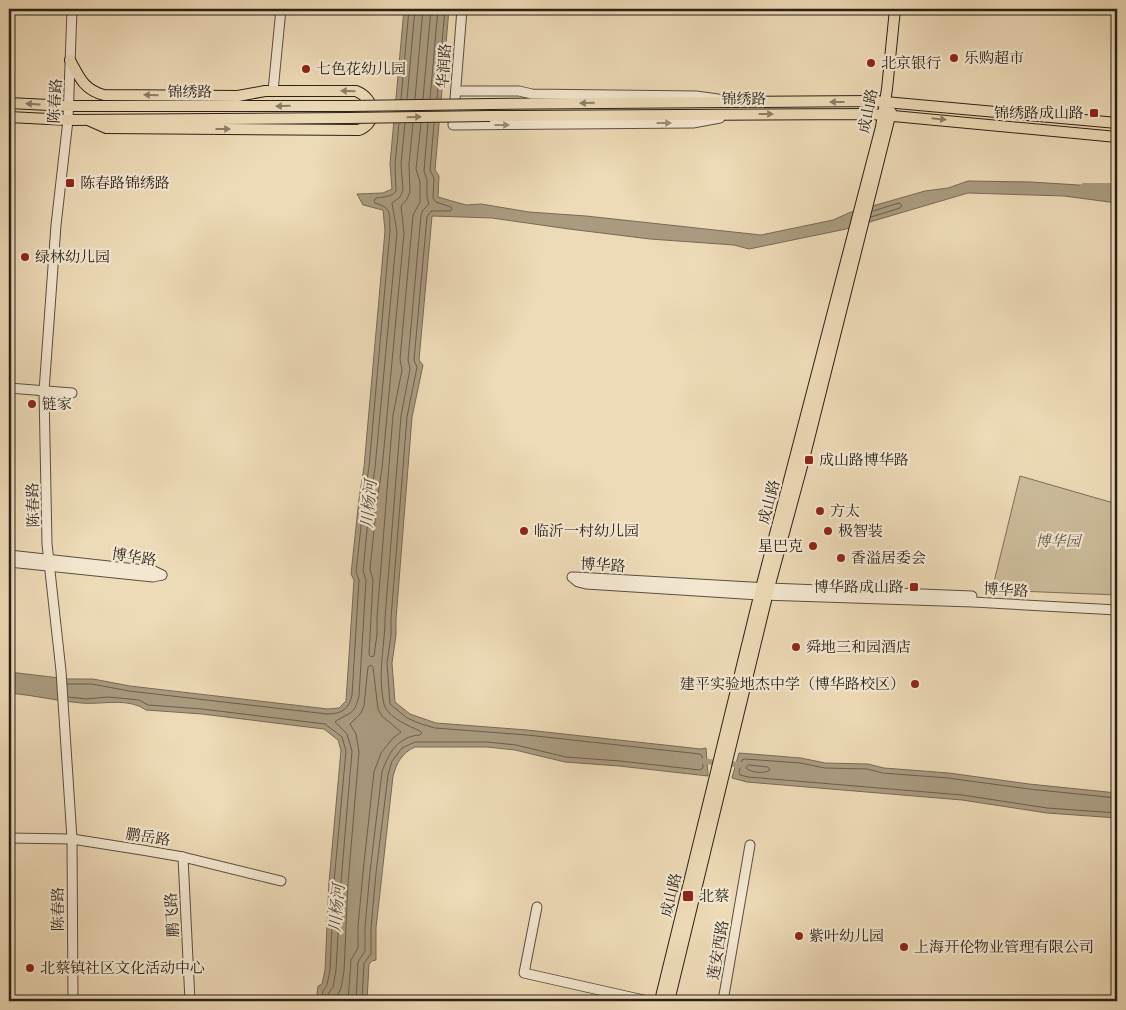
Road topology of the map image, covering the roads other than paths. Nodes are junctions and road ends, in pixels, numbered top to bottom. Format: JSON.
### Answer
{"nodes":[{"id":1,"x":72,"y":9,"type":"edge"},
{"id":2,"x":281,"y":9,"type":"edge"},
{"id":3,"x":462,"y":9,"type":"edge"},
{"id":4,"x":895,"y":9,"type":"edge"},
{"id":5,"x":902,"y":9,"type":"edge"},
{"id":6,"x":70,"y":60,"type":"junction"},
{"id":7,"x":274,"y":91,"type":"junction"},
{"id":8,"x":456,"y":91,"type":"junction"},
{"id":9,"x":741,"y":102,"type":"junction"},
{"id":10,"x":889,"y":102,"type":"junction"},
{"id":11,"x":9,"y":103,"type":"edge"},
{"id":12,"x":69,"y":106,"type":"junction"},
{"id":13,"x":740,"y":114,"type":"junction"},
{"id":14,"x":887,"y":115,"type":"junction"},
{"id":15,"x":9,"y":117,"type":"edge"},
{"id":16,"x":68,"y":120,"type":"junction"},
{"id":17,"x":88,"y":120,"type":"junction"},
{"id":18,"x":1117,"y":123,"type":"edge"},
{"id":19,"x":1117,"y":137,"type":"edge"},
{"id":20,"x":9,"y":388,"type":"edge"},
{"id":21,"x":44,"y":391,"type":"junction"},
{"id":22,"x":72,"y":394,"type":"dead end"},
{"id":23,"x":9,"y":556,"type":"edge"},
{"id":24,"x":9,"y":562,"type":"edge"},
{"id":25,"x":49,"y":563,"type":"junction"},
{"id":26,"x":764,"y":591,"type":"junction"},
{"id":27,"x":1117,"y":603,"type":"edge"},
{"id":28,"x":1117,"y":610,"type":"edge"},
{"id":29,"x":718,"y":783,"type":"junction"},
{"id":30,"x":9,"y":838,"type":"edge"},
{"id":31,"x":72,"y":839,"type":"junction"},
{"id":32,"x":750,"y":845,"type":"dead end"},
{"id":33,"x":183,"y":857,"type":"junction"},
{"id":34,"x":280,"y":881,"type":"dead end"},
{"id":35,"x":537,"y":907,"type":"dead end"},
{"id":36,"x":73,"y":1001,"type":"edge"},
{"id":37,"x":190,"y":1001,"type":"edge"},
{"id":38,"x":648,"y":1001,"type":"edge"},
{"id":39,"x":660,"y":1001,"type":"edge"},
{"id":40,"x":669,"y":1001,"type":"edge"},
{"id":41,"x":723,"y":1001,"type":"edge"}],
"edges":[{"from":1,"to":6,"type":"street","name":"陈春路"},
{"from":2,"to":7,"type":"street"},
{"from":3,"to":8,"type":"street","name":"华润路"},
{"from":4,"to":10,"type":"main road","name":"成山路"},
{"from":5,"to":10,"type":"main road","name":"成山路"},
{"from":7,"to":6,"type":"main road","name":"锦绣路","one_way":true},
{"from":6,"to":12,"type":"street","name":"陈春路"},
{"from":17,"to":7,"type":"main road","name":"锦绣路","one_way":true},
{"from":8,"to":9,"type":"street"},
{"from":8,"to":13,"type":"street","name":"华润路","one_way":true},
{"from":10,"to":9,"type":"main road","name":"锦绣路","one_way":true},
{"from":9,"to":12,"type":"main road","name":"锦绣路","one_way":true,"bridge":true},
{"from":10,"to":14,"type":"main road","name":"成山路"},
{"from":10,"to":18,"type":"main road","name":"锦绣路"},
{"from":12,"to":11,"type":"main road","name":"锦绣路","one_way":true},
{"from":12,"to":16,"type":"street","name":"陈春路"},
{"from":13,"to":14,"type":"main road","name":"锦绣路","one_way":true},
{"from":17,"to":13,"type":"main road","name":"锦绣路","one_way":true,"bridge":true},
{"from":14,"to":19,"type":"main road","name":"锦绣路","one_way":true},
{"from":14,"to":26,"type":"main road","name":"成山路"},
{"from":15,"to":16,"type":"main road","name":"锦绣路"},
{"from":16,"to":17,"type":"main road","name":"锦绣路"},
{"from":16,"to":21,"type":"street","name":"陈春路"},
{"from":20,"to":21,"type":"street"},
{"from":21,"to":22,"type":"street"},
{"from":21,"to":25,"type":"street","name":"陈春路"},
{"from":23,"to":25,"type":"street","name":"博华路"},
{"from":24,"to":25,"type":"street","name":"博华路"},
{"from":25,"to":25,"type":"street","name":"博华路"},
{"from":25,"to":31,"type":"street","name":"陈春路"},
{"from":26,"to":26,"type":"street","name":"博华路"},
{"from":26,"to":27,"type":"street","name":"博华路"},
{"from":26,"to":28,"type":"street","name":"博华路"},
{"from":26,"to":29,"type":"main road","name":"成山路"},
{"from":29,"to":39,"type":"main road","name":"成山路"},
{"from":29,"to":40,"type":"main road","name":"成山路"},
{"from":30,"to":31,"type":"street","name":"鹏岳路"},
{"from":31,"to":33,"type":"street","name":"鹏岳路"},
{"from":31,"to":36,"type":"street","name":"陈春路"},
{"from":32,"to":41,"type":"street","name":"莲安西路"},
{"from":33,"to":34,"type":"street","name":"鹏岳路"},
{"from":33,"to":37,"type":"street","name":"鹏飞路"},
{"from":35,"to":38,"type":"street"}]}
